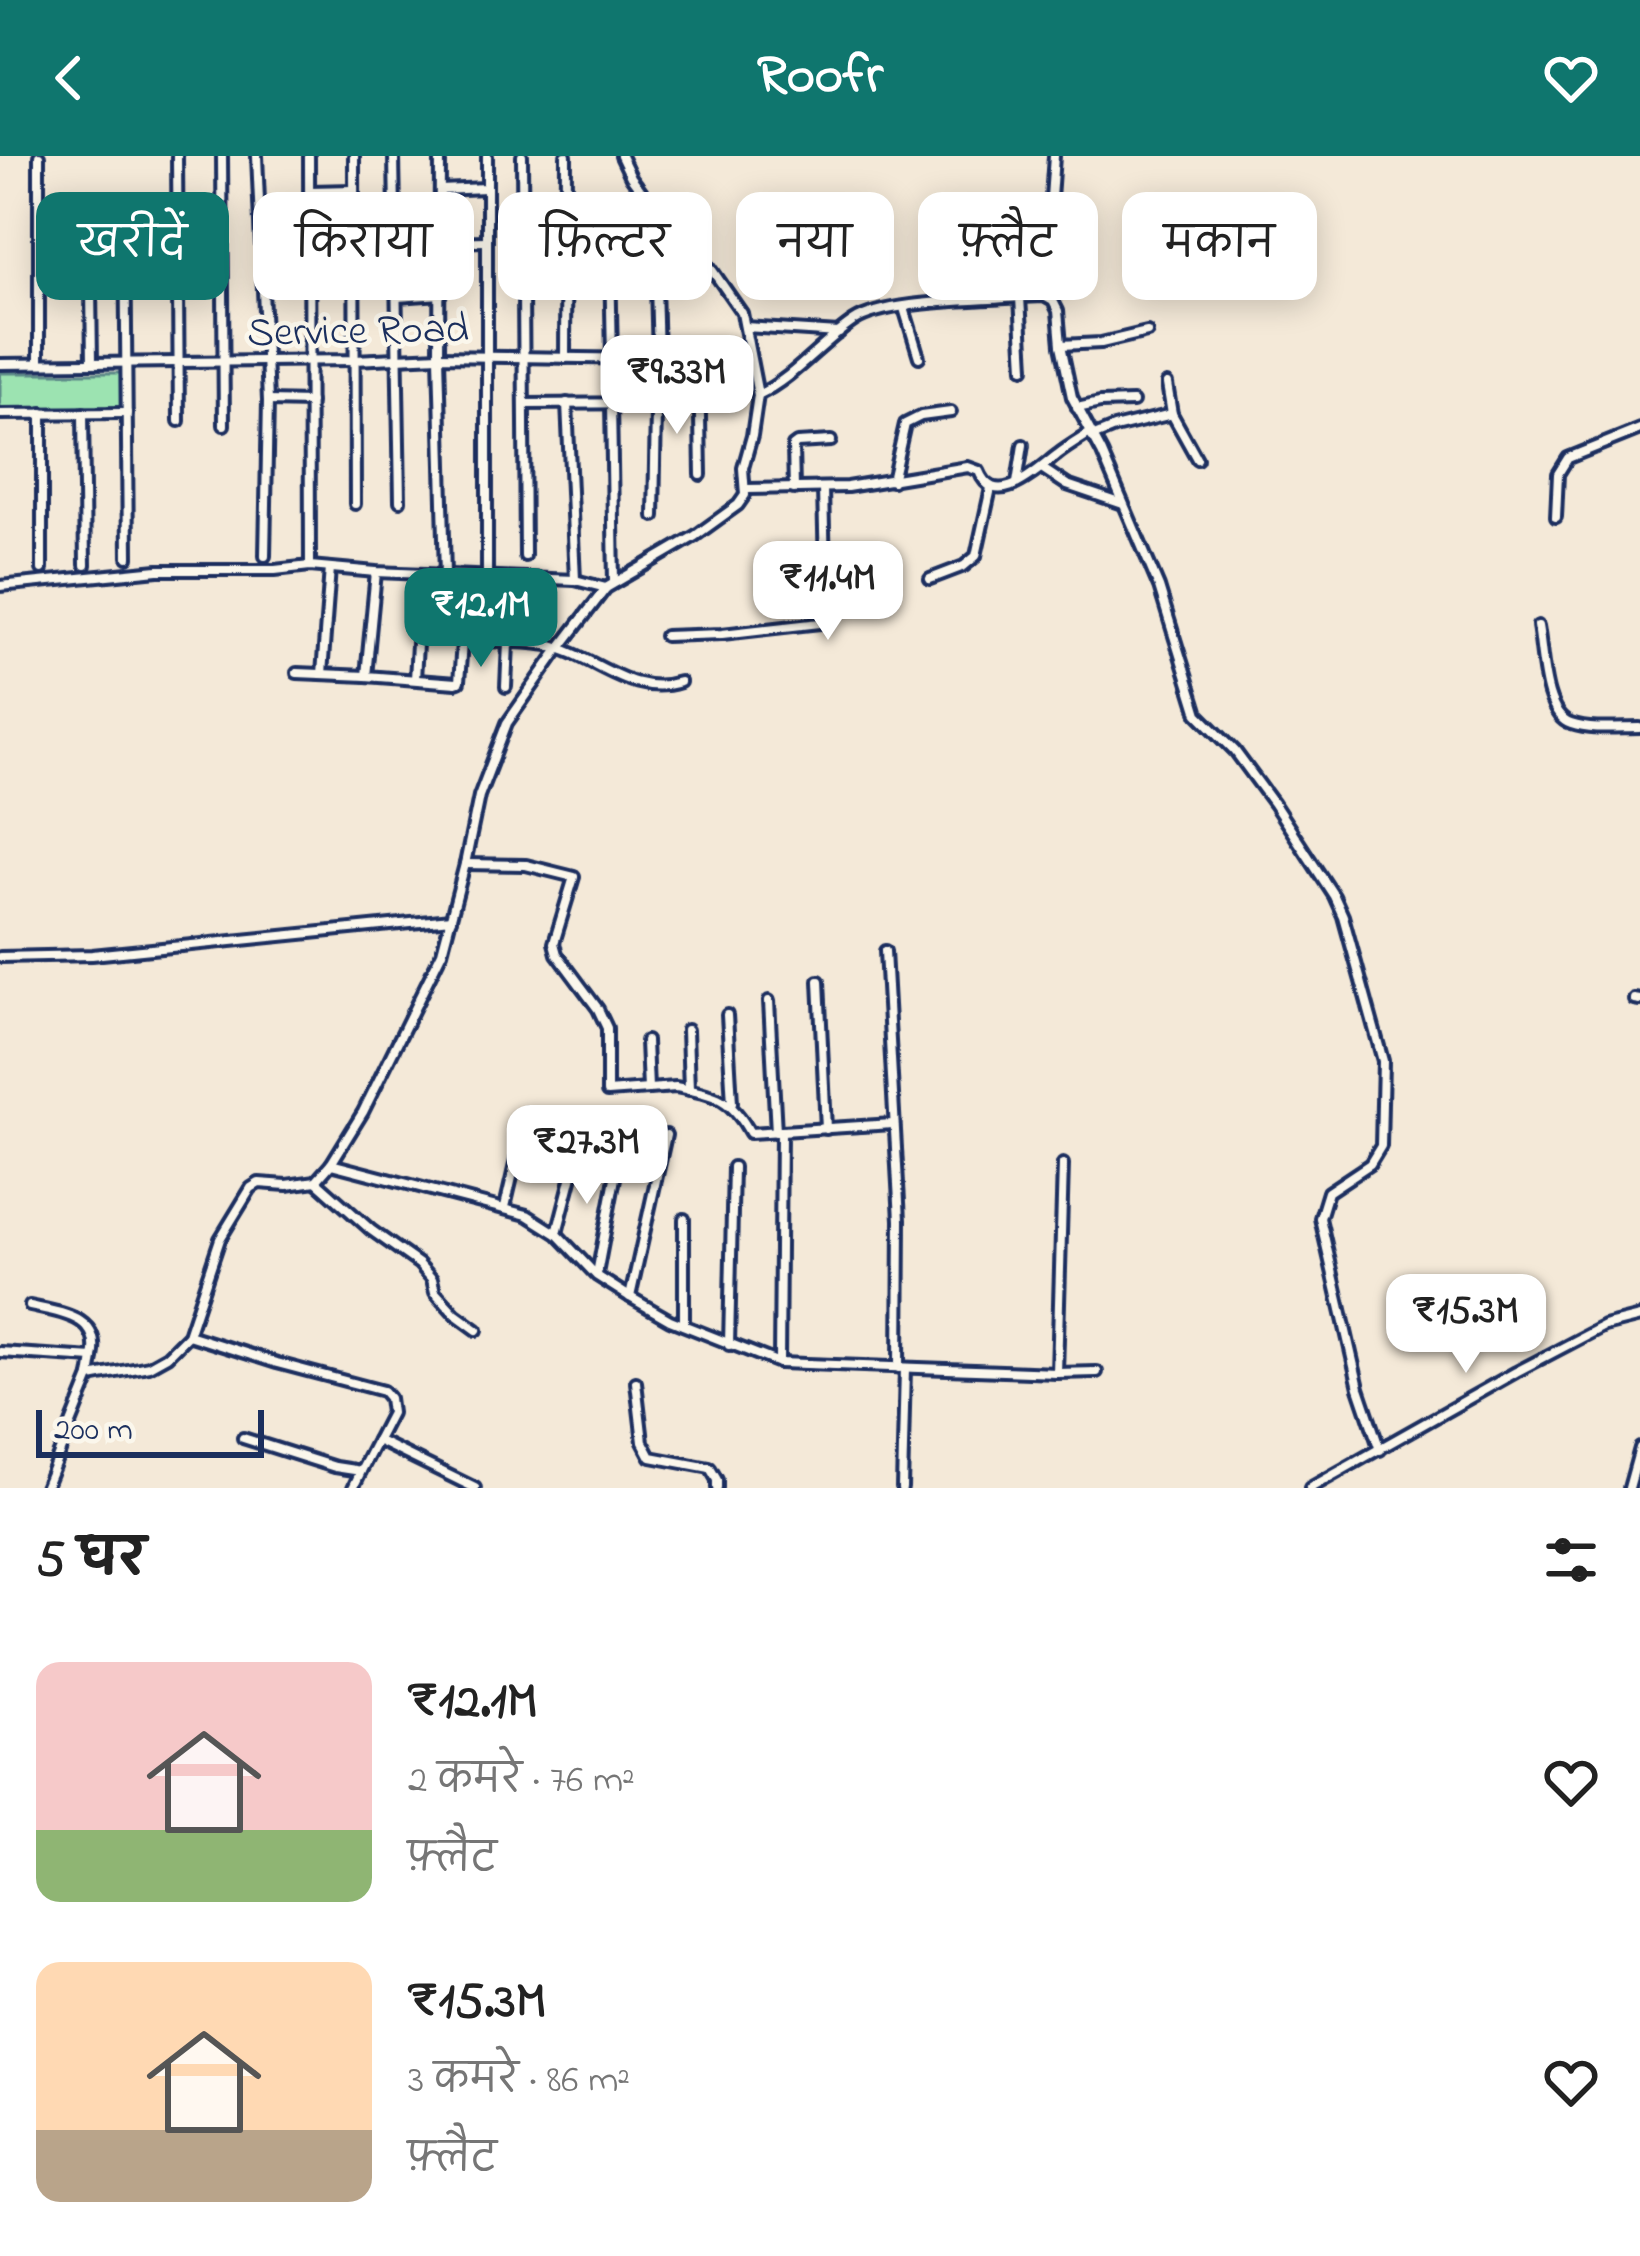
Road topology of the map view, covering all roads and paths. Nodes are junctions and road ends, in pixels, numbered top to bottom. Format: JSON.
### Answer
{"nodes":[{"id":1,"x":39,"y":156,"type":"edge"},
{"id":2,"x":177,"y":156,"type":"edge"},
{"id":3,"x":222,"y":156,"type":"edge"},
{"id":4,"x":257,"y":156,"type":"edge"},
{"id":5,"x":309,"y":156,"type":"edge"},
{"id":6,"x":354,"y":156,"type":"edge"},
{"id":7,"x":394,"y":156,"type":"edge"},
{"id":8,"x":440,"y":156,"type":"edge"},
{"id":9,"x":487,"y":156,"type":"edge"},
{"id":10,"x":522,"y":156,"type":"edge"},
{"id":11,"x":566,"y":156,"type":"edge"},
{"id":12,"x":621,"y":156,"type":"edge"},
{"id":13,"x":1054,"y":156,"type":"edge"},
{"id":14,"x":486,"y":188,"type":"junction"},
{"id":15,"x":354,"y":190,"type":"joint"},
{"id":16,"x":440,"y":190,"type":"joint"},
{"id":17,"x":310,"y":191,"type":"joint"},
{"id":18,"x":38,"y":192,"type":"edge"},
{"id":19,"x":178,"y":192,"type":"edge"},
{"id":20,"x":395,"y":192,"type":"edge"},
{"id":21,"x":1051,"y":192,"type":"edge"},
{"id":22,"x":474,"y":241,"type":"edge"},
{"id":23,"x":486,"y":241,"type":"junction"},
{"id":24,"x":39,"y":300,"type":"edge"},
{"id":25,"x":91,"y":300,"type":"edge"},
{"id":26,"x":126,"y":300,"type":"edge"},
{"id":27,"x":179,"y":300,"type":"edge"},
{"id":28,"x":310,"y":300,"type":"edge"},
{"id":29,"x":354,"y":300,"type":"edge"},
{"id":30,"x":397,"y":300,"type":"edge"},
{"id":31,"x":441,"y":300,"type":"edge"},
{"id":32,"x":611,"y":300,"type":"edge"},
{"id":33,"x":656,"y":300,"type":"edge"},
{"id":34,"x":988,"y":300,"type":"edge"},
{"id":35,"x":1020,"y":300,"type":"edge"},
{"id":36,"x":1051,"y":300,"type":"edge"},
{"id":37,"x":904,"y":308,"type":"junction"},
{"id":38,"x":746,"y":327,"type":"junction"},
{"id":39,"x":1147,"y":332,"type":"dead end"},
{"id":40,"x":839,"y":333,"type":"junction"},
{"id":41,"x":1061,"y":345,"type":"junction"},
{"id":42,"x":439,"y":356,"type":"junction"},
{"id":43,"x":487,"y":356,"type":"junction"},
{"id":44,"x":919,"y":357,"type":"dead end"},
{"id":45,"x":400,"y":358,"type":"junction"},
{"id":46,"x":566,"y":358,"type":"junction"},
{"id":47,"x":612,"y":358,"type":"junction"},
{"id":48,"x":657,"y":358,"type":"junction"},
{"id":49,"x":267,"y":359,"type":"junction"},
{"id":50,"x":309,"y":359,"type":"junction"},
{"id":51,"x":523,"y":359,"type":"junction"},
{"id":52,"x":699,"y":359,"type":"junction"},
{"id":53,"x":221,"y":360,"type":"junction"},
{"id":54,"x":354,"y":360,"type":"junction"},
{"id":55,"x":716,"y":360,"type":"dead end"},
{"id":56,"x":126,"y":361,"type":"junction"},
{"id":57,"x":179,"y":361,"type":"junction"},
{"id":58,"x":39,"y":363,"type":"junction"},
{"id":59,"x":92,"y":363,"type":"junction"},
{"id":60,"x":0,"y":364,"type":"edge"},
{"id":61,"x":1024,"y":368,"type":"dead end"},
{"id":62,"x":1167,"y":384,"type":"dead end"},
{"id":63,"x":758,"y":395,"type":"junction"},
{"id":64,"x":268,"y":401,"type":"junction"},
{"id":65,"x":310,"y":402,"type":"junction"},
{"id":66,"x":1133,"y":402,"type":"dead end"},
{"id":67,"x":611,"y":403,"type":"junction"},
{"id":68,"x":656,"y":403,"type":"junction"},
{"id":69,"x":524,"y":404,"type":"junction"},
{"id":70,"x":567,"y":404,"type":"junction"},
{"id":71,"x":1077,"y":408,"type":"junction"},
{"id":72,"x":951,"y":412,"type":"dead end"},
{"id":73,"x":42,"y":413,"type":"junction"},
{"id":74,"x":83,"y":413,"type":"junction"},
{"id":75,"x":127,"y":413,"type":"junction"},
{"id":76,"x":0,"y":414,"type":"edge"},
{"id":77,"x":1172,"y":415,"type":"junction"},
{"id":78,"x":179,"y":421,"type":"dead end"},
{"id":79,"x":224,"y":425,"type":"dead end"},
{"id":80,"x":1640,"y":429,"type":"edge"},
{"id":81,"x":1091,"y":435,"type":"junction"},
{"id":82,"x":831,"y":441,"type":"dead end"},
{"id":83,"x":1024,"y":445,"type":"dead end"},
{"id":84,"x":1197,"y":459,"type":"dead end"},
{"id":85,"x":1042,"y":469,"type":"junction"},
{"id":86,"x":701,"y":475,"type":"dead end"},
{"id":87,"x":892,"y":481,"type":"junction"},
{"id":88,"x":1016,"y":485,"type":"junction"},
{"id":89,"x":824,"y":488,"type":"junction"},
{"id":90,"x":991,"y":488,"type":"junction"},
{"id":91,"x":747,"y":489,"type":"junction"},
{"id":92,"x":794,"y":489,"type":"junction"},
{"id":93,"x":400,"y":501,"type":"dead end"},
{"id":94,"x":355,"y":504,"type":"dead end"},
{"id":95,"x":1123,"y":504,"type":"junction"},
{"id":96,"x":654,"y":516,"type":"dead end"},
{"id":97,"x":1556,"y":517,"type":"dead end"},
{"id":98,"x":266,"y":556,"type":"dead end"},
{"id":99,"x":526,"y":556,"type":"dead end"},
{"id":100,"x":128,"y":557,"type":"dead end"},
{"id":101,"x":85,"y":565,"type":"dead end"},
{"id":102,"x":310,"y":566,"type":"junction"},
{"id":103,"x":330,"y":568,"type":"junction"},
{"id":104,"x":42,"y":569,"type":"dead end"},
{"id":105,"x":376,"y":572,"type":"junction"},
{"id":106,"x":421,"y":574,"type":"junction"},
{"id":107,"x":445,"y":575,"type":"junction"},
{"id":108,"x":467,"y":577,"type":"junction"},
{"id":109,"x":488,"y":577,"type":"junction"},
{"id":110,"x":930,"y":579,"type":"dead end"},
{"id":111,"x":575,"y":580,"type":"junction"},
{"id":112,"x":0,"y":586,"type":"edge"},
{"id":113,"x":610,"y":586,"type":"junction"},
{"id":114,"x":1538,"y":626,"type":"dead end"},
{"id":115,"x":665,"y":637,"type":"dead end"},
{"id":116,"x":461,"y":641,"type":"junction"},
{"id":117,"x":508,"y":643,"type":"junction"},
{"id":118,"x":559,"y":649,"type":"junction"},
{"id":119,"x":297,"y":673,"type":"dead end"},
{"id":120,"x":322,"y":674,"type":"junction"},
{"id":121,"x":366,"y":676,"type":"junction"},
{"id":122,"x":415,"y":680,"type":"junction"},
{"id":123,"x":680,"y":682,"type":"dead end"},
{"id":124,"x":506,"y":687,"type":"dead end"},
{"id":125,"x":1640,"y":728,"type":"edge"},
{"id":126,"x":465,"y":864,"type":"junction"},
{"id":127,"x":451,"y":919,"type":"junction"},
{"id":128,"x":885,"y":951,"type":"dead end"},
{"id":129,"x":0,"y":957,"type":"edge"},
{"id":130,"x":819,"y":981,"type":"dead end"},
{"id":131,"x":769,"y":1001,"type":"dead end"},
{"id":132,"x":728,"y":1015,"type":"dead end"},
{"id":133,"x":687,"y":1030,"type":"dead end"},
{"id":134,"x":646,"y":1041,"type":"dead end"},
{"id":135,"x":648,"y":1089,"type":"junction"},
{"id":136,"x":689,"y":1090,"type":"junction"},
{"id":137,"x":732,"y":1104,"type":"junction"},
{"id":138,"x":893,"y":1124,"type":"junction"},
{"id":139,"x":826,"y":1129,"type":"junction"},
{"id":140,"x":778,"y":1131,"type":"junction"},
{"id":141,"x":581,"y":1141,"type":"junction"},
{"id":142,"x":621,"y":1146,"type":"junction"},
{"id":143,"x":331,"y":1164,"type":"junction"},
{"id":144,"x":1063,"y":1164,"type":"dead end"},
{"id":145,"x":733,"y":1167,"type":"dead end"},
{"id":146,"x":316,"y":1181,"type":"junction"},
{"id":147,"x":506,"y":1207,"type":"junction"},
{"id":148,"x":684,"y":1219,"type":"dead end"},
{"id":149,"x":557,"y":1234,"type":"junction"},
{"id":150,"x":597,"y":1276,"type":"junction"},
{"id":151,"x":630,"y":1297,"type":"junction"},
{"id":152,"x":30,"y":1306,"type":"dead end"},
{"id":153,"x":1640,"y":1317,"type":"edge"},
{"id":154,"x":684,"y":1325,"type":"junction"},
{"id":155,"x":477,"y":1330,"type":"dead end"},
{"id":156,"x":188,"y":1335,"type":"junction"},
{"id":157,"x":729,"y":1345,"type":"junction"},
{"id":158,"x":0,"y":1352,"type":"edge"},
{"id":159,"x":93,"y":1358,"type":"junction"},
{"id":160,"x":779,"y":1363,"type":"junction"},
{"id":161,"x":902,"y":1368,"type":"junction"},
{"id":162,"x":1097,"y":1372,"type":"dead end"},
{"id":163,"x":1057,"y":1373,"type":"junction"},
{"id":164,"x":90,"y":1377,"type":"junction"},
{"id":165,"x":636,"y":1382,"type":"dead end"},
{"id":166,"x":243,"y":1438,"type":"dead end"},
{"id":167,"x":377,"y":1440,"type":"junction"},
{"id":168,"x":1640,"y":1448,"type":"edge"},
{"id":169,"x":1380,"y":1450,"type":"junction"},
{"id":170,"x":361,"y":1471,"type":"junction"},
{"id":171,"x":45,"y":1488,"type":"edge"},
{"id":172,"x":353,"y":1488,"type":"edge"},
{"id":173,"x":476,"y":1488,"type":"edge"},
{"id":174,"x":717,"y":1488,"type":"edge"},
{"id":175,"x":902,"y":1488,"type":"edge"},
{"id":176,"x":1310,"y":1488,"type":"edge"},
{"id":177,"x":1629,"y":1488,"type":"edge"}],
"edges":[{"from":1,"to":18,"type":"street"},
{"from":2,"to":19,"type":"street"},
{"from":3,"to":53,"type":"street"},
{"from":4,"to":49,"type":"street"},
{"from":5,"to":17,"type":"street"},
{"from":6,"to":15,"type":"street"},
{"from":7,"to":20,"type":"street"},
{"from":8,"to":16,"type":"street"},
{"from":9,"to":14,"type":"street"},
{"from":10,"to":51,"type":"street"},
{"from":11,"to":46,"type":"street"},
{"from":12,"to":38,"type":"street"},
{"from":13,"to":21,"type":"street"},
{"from":14,"to":16,"type":"street"},
{"from":14,"to":23,"type":"street"},
{"from":15,"to":17,"type":"street"},
{"from":22,"to":23,"type":"street"},
{"from":23,"to":43,"type":"street"},
{"from":24,"to":58,"type":"street"},
{"from":25,"to":59,"type":"street"},
{"from":26,"to":56,"type":"street"},
{"from":27,"to":57,"type":"street"},
{"from":28,"to":50,"type":"street"},
{"from":29,"to":54,"type":"street"},
{"from":30,"to":45,"type":"street"},
{"from":31,"to":42,"type":"street"},
{"from":32,"to":47,"type":"street"},
{"from":33,"to":48,"type":"street"},
{"from":34,"to":37,"type":"street"},
{"from":35,"to":61,"type":"street"},
{"from":36,"to":41,"type":"street"},
{"from":37,"to":40,"type":"street"},
{"from":37,"to":44,"type":"street"},
{"from":38,"to":40,"type":"street"},
{"from":38,"to":63,"type":"street"},
{"from":39,"to":41,"type":"street"},
{"from":40,"to":63,"type":"street"},
{"from":41,"to":71,"type":"street"},
{"from":42,"to":43,"type":"street","name":"Service Road"},
{"from":42,"to":45,"type":"street","name":"Service Road"},
{"from":42,"to":107,"type":"street"},
{"from":43,"to":51,"type":"street","name":"Service Road"},
{"from":43,"to":109,"type":"street"},
{"from":45,"to":54,"type":"street","name":"Service Road"},
{"from":45,"to":93,"type":"street"},
{"from":46,"to":47,"type":"street","name":"Service Road"},
{"from":46,"to":51,"type":"street","name":"Service Road"},
{"from":47,"to":48,"type":"street","name":"Service Road"},
{"from":48,"to":52,"type":"street","name":"Service Road"},
{"from":48,"to":68,"type":"street"},
{"from":49,"to":50,"type":"street","name":"Service Road"},
{"from":49,"to":53,"type":"street","name":"Service Road"},
{"from":49,"to":64,"type":"street"},
{"from":50,"to":54,"type":"street","name":"Service Road"},
{"from":50,"to":65,"type":"street"},
{"from":51,"to":69,"type":"street"},
{"from":52,"to":55,"type":"street","name":"Service Road"},
{"from":52,"to":86,"type":"street"},
{"from":53,"to":57,"type":"street","name":"Service Road"},
{"from":53,"to":79,"type":"street"},
{"from":54,"to":94,"type":"street"},
{"from":56,"to":57,"type":"street","name":"Service Road"},
{"from":56,"to":59,"type":"street","name":"Service Road"},
{"from":56,"to":75,"type":"street"},
{"from":57,"to":78,"type":"street"},
{"from":58,"to":59,"type":"street","name":"Service Road"},
{"from":58,"to":60,"type":"street","name":"Service Road"},
{"from":62,"to":77,"type":"street"},
{"from":63,"to":91,"type":"street"},
{"from":64,"to":65,"type":"street"},
{"from":64,"to":98,"type":"street"},
{"from":65,"to":102,"type":"street"},
{"from":66,"to":71,"type":"street"},
{"from":67,"to":68,"type":"street"},
{"from":67,"to":70,"type":"street"},
{"from":67,"to":113,"type":"street"},
{"from":68,"to":96,"type":"street"},
{"from":69,"to":70,"type":"street"},
{"from":69,"to":99,"type":"street"},
{"from":70,"to":111,"type":"street"},
{"from":71,"to":81,"type":"street"},
{"from":72,"to":87,"type":"street"},
{"from":73,"to":74,"type":"street"},
{"from":73,"to":76,"type":"street"},
{"from":73,"to":104,"type":"street"},
{"from":74,"to":75,"type":"street"},
{"from":74,"to":101,"type":"street"},
{"from":75,"to":100,"type":"street"},
{"from":77,"to":81,"type":"street"},
{"from":77,"to":84,"type":"street"},
{"from":80,"to":97,"type":"street"},
{"from":81,"to":85,"type":"street"},
{"from":81,"to":95,"type":"street"},
{"from":82,"to":92,"type":"street"},
{"from":83,"to":88,"type":"street"},
{"from":85,"to":88,"type":"street"},
{"from":85,"to":95,"type":"street"},
{"from":87,"to":89,"type":"street"},
{"from":87,"to":90,"type":"street"},
{"from":88,"to":90,"type":"street"},
{"from":89,"to":92,"type":"street"},
{"from":89,"to":115,"type":"street"},
{"from":90,"to":110,"type":"street"},
{"from":91,"to":92,"type":"street"},
{"from":91,"to":113,"type":"street"},
{"from":95,"to":169,"type":"street"},
{"from":102,"to":103,"type":"street"},
{"from":102,"to":112,"type":"street"},
{"from":103,"to":105,"type":"street"},
{"from":103,"to":120,"type":"street"},
{"from":105,"to":106,"type":"street"},
{"from":105,"to":121,"type":"street"},
{"from":106,"to":107,"type":"street"},
{"from":106,"to":122,"type":"street"},
{"from":107,"to":108,"type":"street"},
{"from":108,"to":109,"type":"street"},
{"from":108,"to":116,"type":"street"},
{"from":109,"to":111,"type":"street"},
{"from":111,"to":113,"type":"street"},
{"from":113,"to":118,"type":"street"},
{"from":114,"to":125,"type":"street"},
{"from":116,"to":117,"type":"street"},
{"from":116,"to":122,"type":"street"},
{"from":117,"to":118,"type":"street"},
{"from":117,"to":124,"type":"street"},
{"from":118,"to":123,"type":"street"},
{"from":118,"to":126,"type":"street"},
{"from":119,"to":120,"type":"street"},
{"from":120,"to":121,"type":"street"},
{"from":121,"to":122,"type":"street"},
{"from":126,"to":127,"type":"street"},
{"from":126,"to":135,"type":"street"},
{"from":127,"to":129,"type":"street"},
{"from":127,"to":143,"type":"street"},
{"from":128,"to":138,"type":"street"},
{"from":130,"to":139,"type":"street"},
{"from":131,"to":140,"type":"street"},
{"from":132,"to":137,"type":"street"},
{"from":133,"to":136,"type":"street"},
{"from":134,"to":135,"type":"street"},
{"from":135,"to":136,"type":"street"},
{"from":136,"to":137,"type":"street"},
{"from":137,"to":140,"type":"street"},
{"from":138,"to":139,"type":"street"},
{"from":138,"to":161,"type":"street"},
{"from":139,"to":140,"type":"street"},
{"from":140,"to":160,"type":"street"},
{"from":141,"to":142,"type":"street"},
{"from":141,"to":147,"type":"street"},
{"from":141,"to":149,"type":"street"},
{"from":142,"to":150,"type":"street"},
{"from":142,"to":151,"type":"street"},
{"from":143,"to":146,"type":"street"},
{"from":143,"to":147,"type":"street"},
{"from":144,"to":163,"type":"street"},
{"from":145,"to":157,"type":"street"},
{"from":146,"to":155,"type":"street"},
{"from":146,"to":156,"type":"street"},
{"from":147,"to":149,"type":"street"},
{"from":148,"to":154,"type":"street"},
{"from":149,"to":150,"type":"street"},
{"from":150,"to":151,"type":"street"},
{"from":151,"to":154,"type":"street"},
{"from":152,"to":159,"type":"street"},
{"from":153,"to":169,"type":"street"},
{"from":154,"to":157,"type":"street"},
{"from":156,"to":164,"type":"street"},
{"from":156,"to":167,"type":"street"},
{"from":157,"to":160,"type":"street"},
{"from":158,"to":159,"type":"street"},
{"from":159,"to":164,"type":"street"},
{"from":160,"to":161,"type":"street"},
{"from":161,"to":163,"type":"street"},
{"from":161,"to":175,"type":"street"},
{"from":162,"to":163,"type":"street"},
{"from":164,"to":171,"type":"street"},
{"from":165,"to":174,"type":"street"},
{"from":166,"to":170,"type":"street"},
{"from":167,"to":170,"type":"street"},
{"from":167,"to":173,"type":"street"},
{"from":168,"to":177,"type":"street"},
{"from":169,"to":176,"type":"street"},
{"from":170,"to":172,"type":"street"}]}
